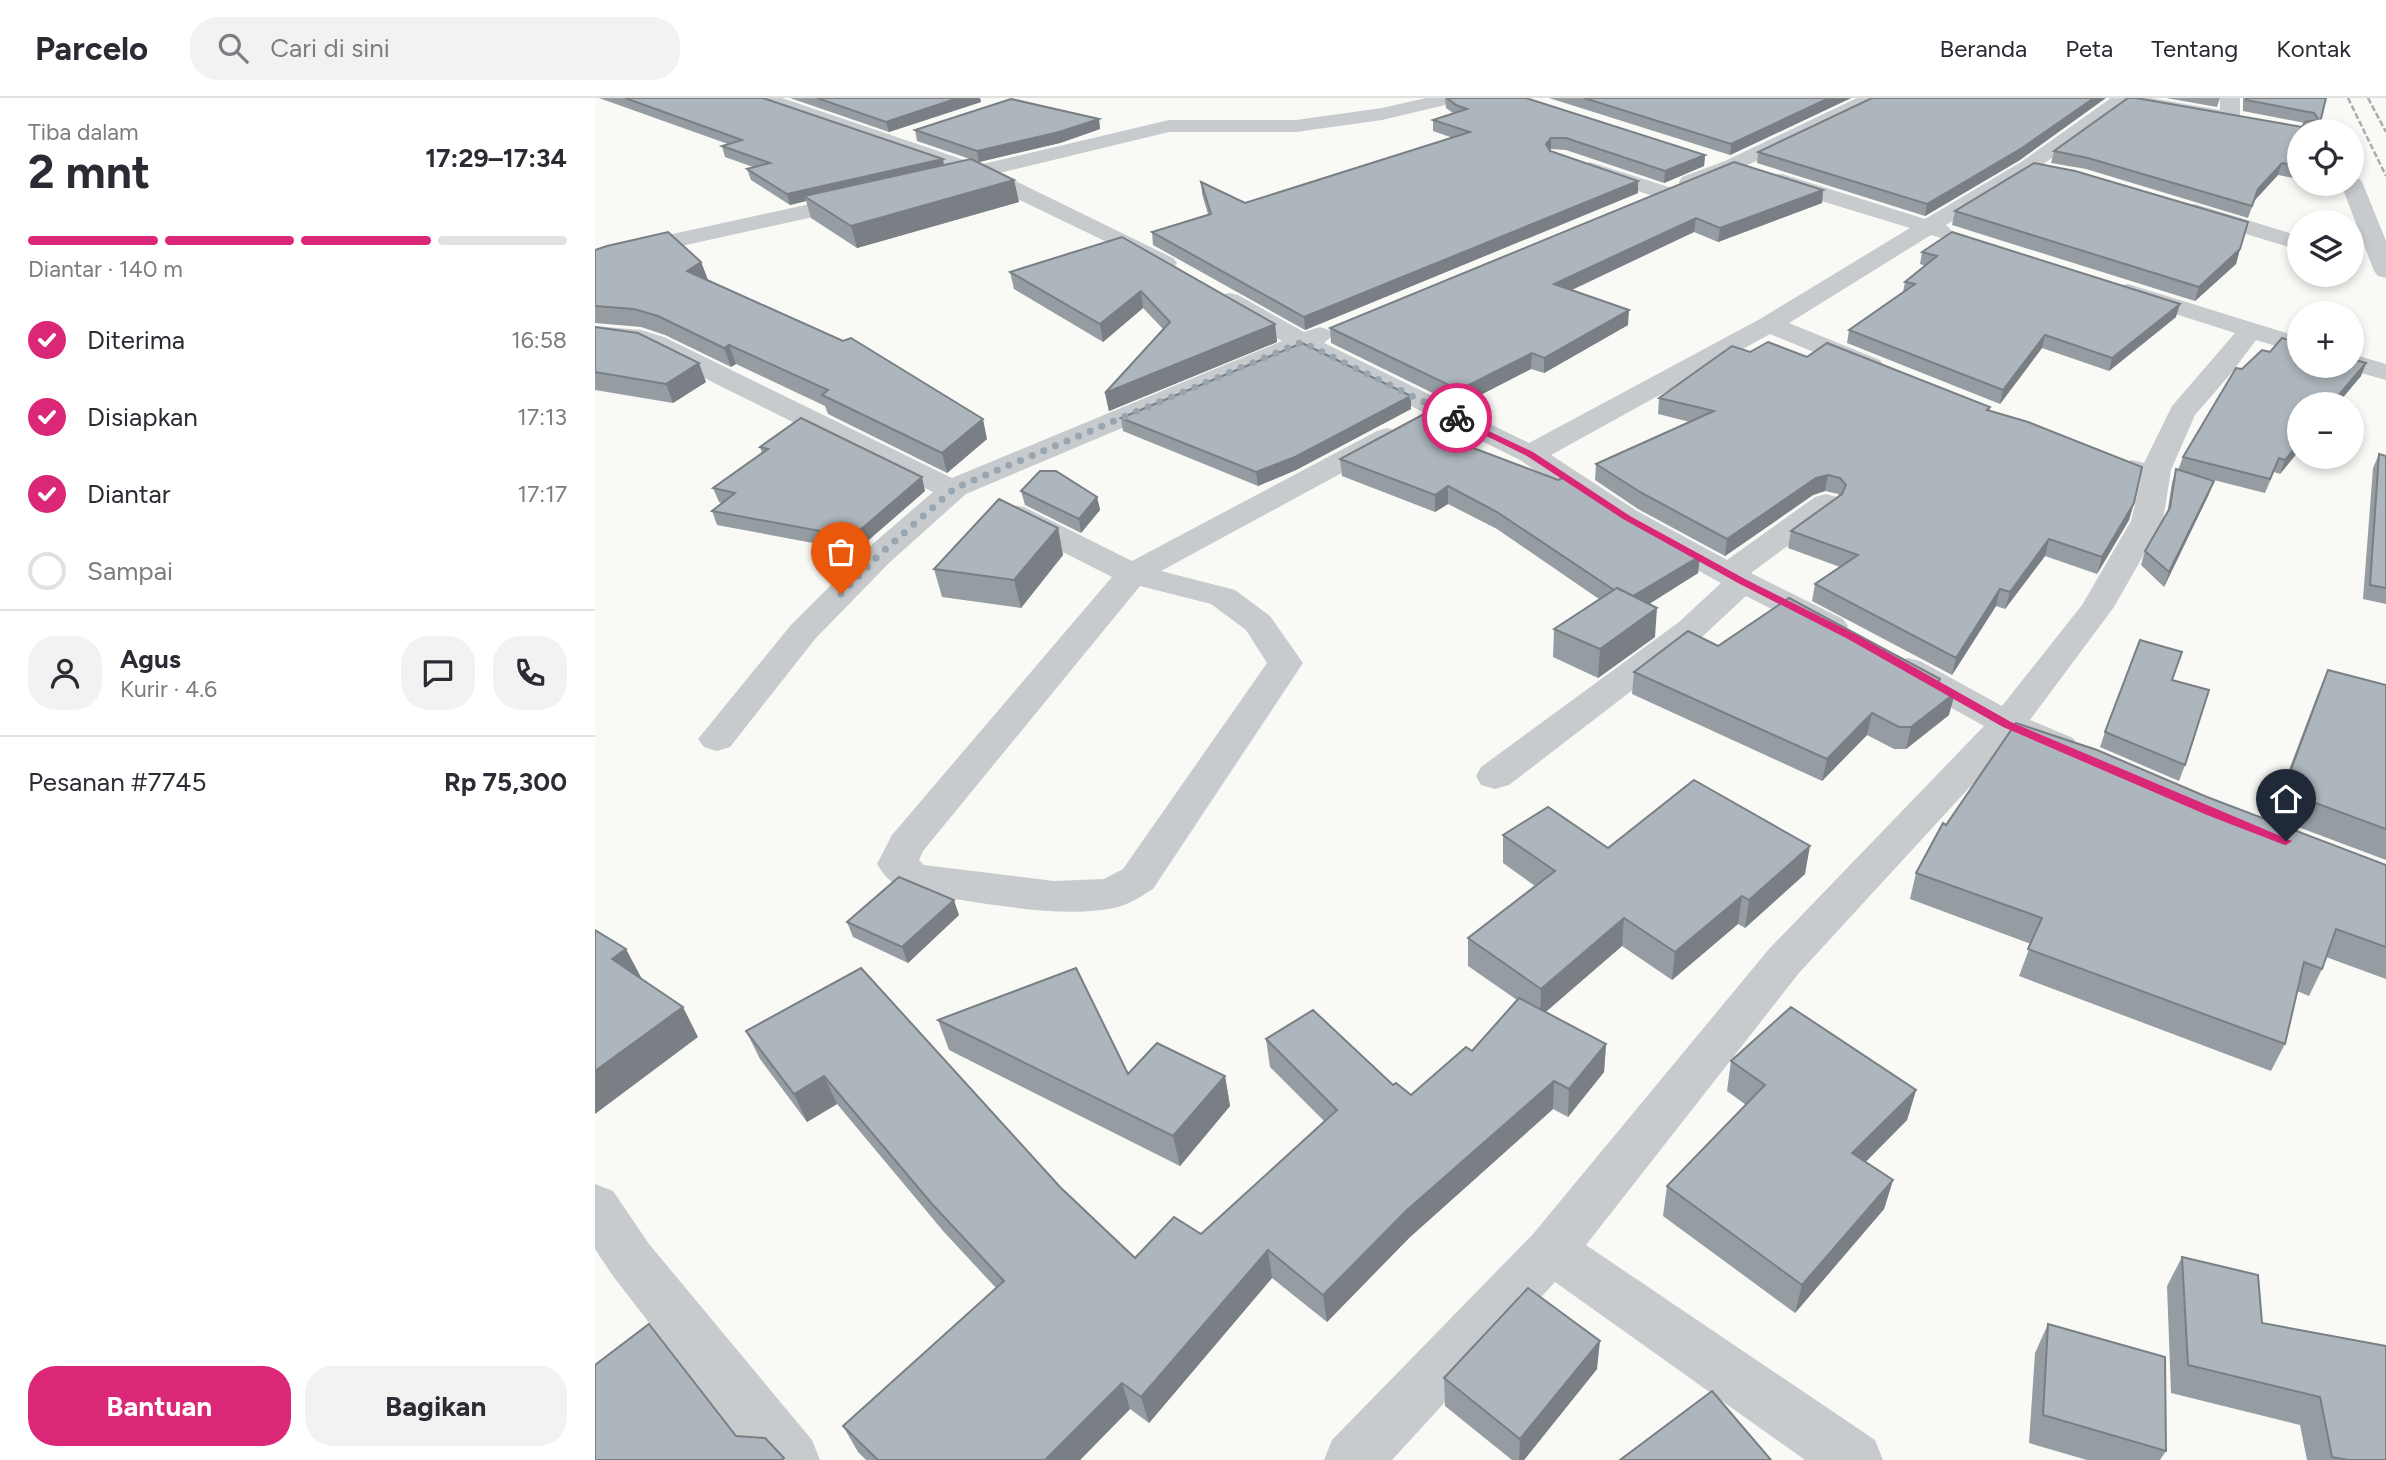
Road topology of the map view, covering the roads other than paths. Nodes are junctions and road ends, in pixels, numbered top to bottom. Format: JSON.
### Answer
{"nodes":[{"id":1,"x":763,"y":98,"type":"edge"},
{"id":2,"x":1451,"y":98,"type":"edge"},
{"id":3,"x":1872,"y":98,"type":"edge"},
{"id":4,"x":2120,"y":98,"type":"edge"},
{"id":5,"x":2230,"y":107,"type":"edge"},
{"id":6,"x":2254,"y":122,"type":"edge"},
{"id":7,"x":1706,"y":157,"type":"edge"},
{"id":8,"x":1570,"y":161,"type":"edge"},
{"id":9,"x":1732,"y":165,"type":"junction"},
{"id":10,"x":2028,"y":166,"type":"junction"},
{"id":11,"x":979,"y":172,"type":"junction"},
{"id":12,"x":2052,"y":172,"type":"edge"},
{"id":13,"x":940,"y":181,"type":"edge"},
{"id":14,"x":1664,"y":192,"type":"junction"},
{"id":15,"x":875,"y":196,"type":"edge"},
{"id":16,"x":2357,"y":196,"type":"edge"},
{"id":17,"x":2179,"y":207,"type":"edge"},
{"id":18,"x":1625,"y":209,"type":"edge"},
{"id":19,"x":1926,"y":226,"type":"junction"},
{"id":20,"x":1964,"y":239,"type":"edge"},
{"id":21,"x":2287,"y":239,"type":"edge"},
{"id":22,"x":595,"y":258,"type":"edge"},
{"id":23,"x":2364,"y":259,"type":"edge"},
{"id":24,"x":2384,"y":266,"type":"edge"},
{"id":25,"x":2107,"y":284,"type":"edge"},
{"id":26,"x":1769,"y":324,"type":"junction"},
{"id":27,"x":1341,"y":326,"type":"edge"},
{"id":28,"x":2250,"y":330,"type":"junction"},
{"id":29,"x":595,"y":334,"type":"edge"},
{"id":30,"x":2287,"y":341,"type":"edge"},
{"id":31,"x":1302,"y":342,"type":"junction"},
{"id":32,"x":2364,"y":366,"type":"edge"},
{"id":33,"x":2386,"y":372,"type":"edge"},
{"id":34,"x":1897,"y":377,"type":"edge"},
{"id":35,"x":1438,"y":409,"type":"junction"},
{"id":36,"x":1530,"y":454,"type":"junction"},
{"id":37,"x":2104,"y":458,"type":"edge"},
{"id":38,"x":2156,"y":478,"type":"junction"},
{"id":39,"x":964,"y":485,"type":"junction"},
{"id":40,"x":1826,"y":503,"type":"edge"},
{"id":41,"x":1132,"y":574,"type":"junction"},
{"id":42,"x":1735,"y":578,"type":"junction"},
{"id":43,"x":1851,"y":637,"type":"edge"},
{"id":44,"x":1887,"y":657,"type":"edge"},
{"id":45,"x":2007,"y":724,"type":"junction"},
{"id":46,"x":717,"y":740,"type":"dead end"},
{"id":47,"x":2083,"y":757,"type":"edge"},
{"id":48,"x":1495,"y":776,"type":"dead end"},
{"id":49,"x":595,"y":1206,"type":"edge"},
{"id":50,"x":1551,"y":1250,"type":"junction"},
{"id":51,"x":791,"y":1460,"type":"edge"},
{"id":52,"x":1353,"y":1460,"type":"edge"},
{"id":53,"x":1854,"y":1460,"type":"edge"}],
"edges":[{"from":1,"to":11,"type":"street"},
{"from":2,"to":11,"type":"street"},
{"from":3,"to":9,"type":"street"},
{"from":4,"to":5,"type":"street"},
{"from":4,"to":10,"type":"street"},
{"from":5,"to":6,"type":"street"},
{"from":7,"to":9,"type":"street"},
{"from":8,"to":14,"type":"street"},
{"from":9,"to":14,"type":"street"},
{"from":9,"to":19,"type":"street"},
{"from":10,"to":12,"type":"street"},
{"from":10,"to":19,"type":"street"},
{"from":11,"to":13,"type":"street"},
{"from":11,"to":31,"type":"street"},
{"from":14,"to":18,"type":"street"},
{"from":15,"to":22,"type":"street"},
{"from":16,"to":24,"type":"street"},
{"from":17,"to":21,"type":"street"},
{"from":19,"to":20,"type":"street"},
{"from":19,"to":26,"type":"street"},
{"from":23,"to":24,"type":"street"},
{"from":25,"to":28,"type":"street"},
{"from":26,"to":34,"type":"street"},
{"from":26,"to":36,"type":"street"},
{"from":27,"to":31,"type":"street"},
{"from":28,"to":30,"type":"street"},
{"from":28,"to":38,"type":"street"},
{"from":29,"to":39,"type":"street"},
{"from":31,"to":35,"type":"street"},
{"from":31,"to":39,"type":"street"},
{"from":32,"to":33,"type":"street"},
{"from":35,"to":36,"type":"street"},
{"from":35,"to":41,"type":"street"},
{"from":36,"to":42,"type":"street"},
{"from":37,"to":38,"type":"street"},
{"from":38,"to":45,"type":"street"},
{"from":39,"to":41,"type":"street"},
{"from":39,"to":46,"type":"street"},
{"from":40,"to":42,"type":"street"},
{"from":41,"to":41,"type":"street"},
{"from":42,"to":43,"type":"street"},
{"from":42,"to":48,"type":"street"},
{"from":44,"to":45,"type":"street"},
{"from":45,"to":47,"type":"street"},
{"from":45,"to":50,"type":"street"},
{"from":49,"to":51,"type":"street"},
{"from":50,"to":52,"type":"street"},
{"from":50,"to":53,"type":"street"}]}
